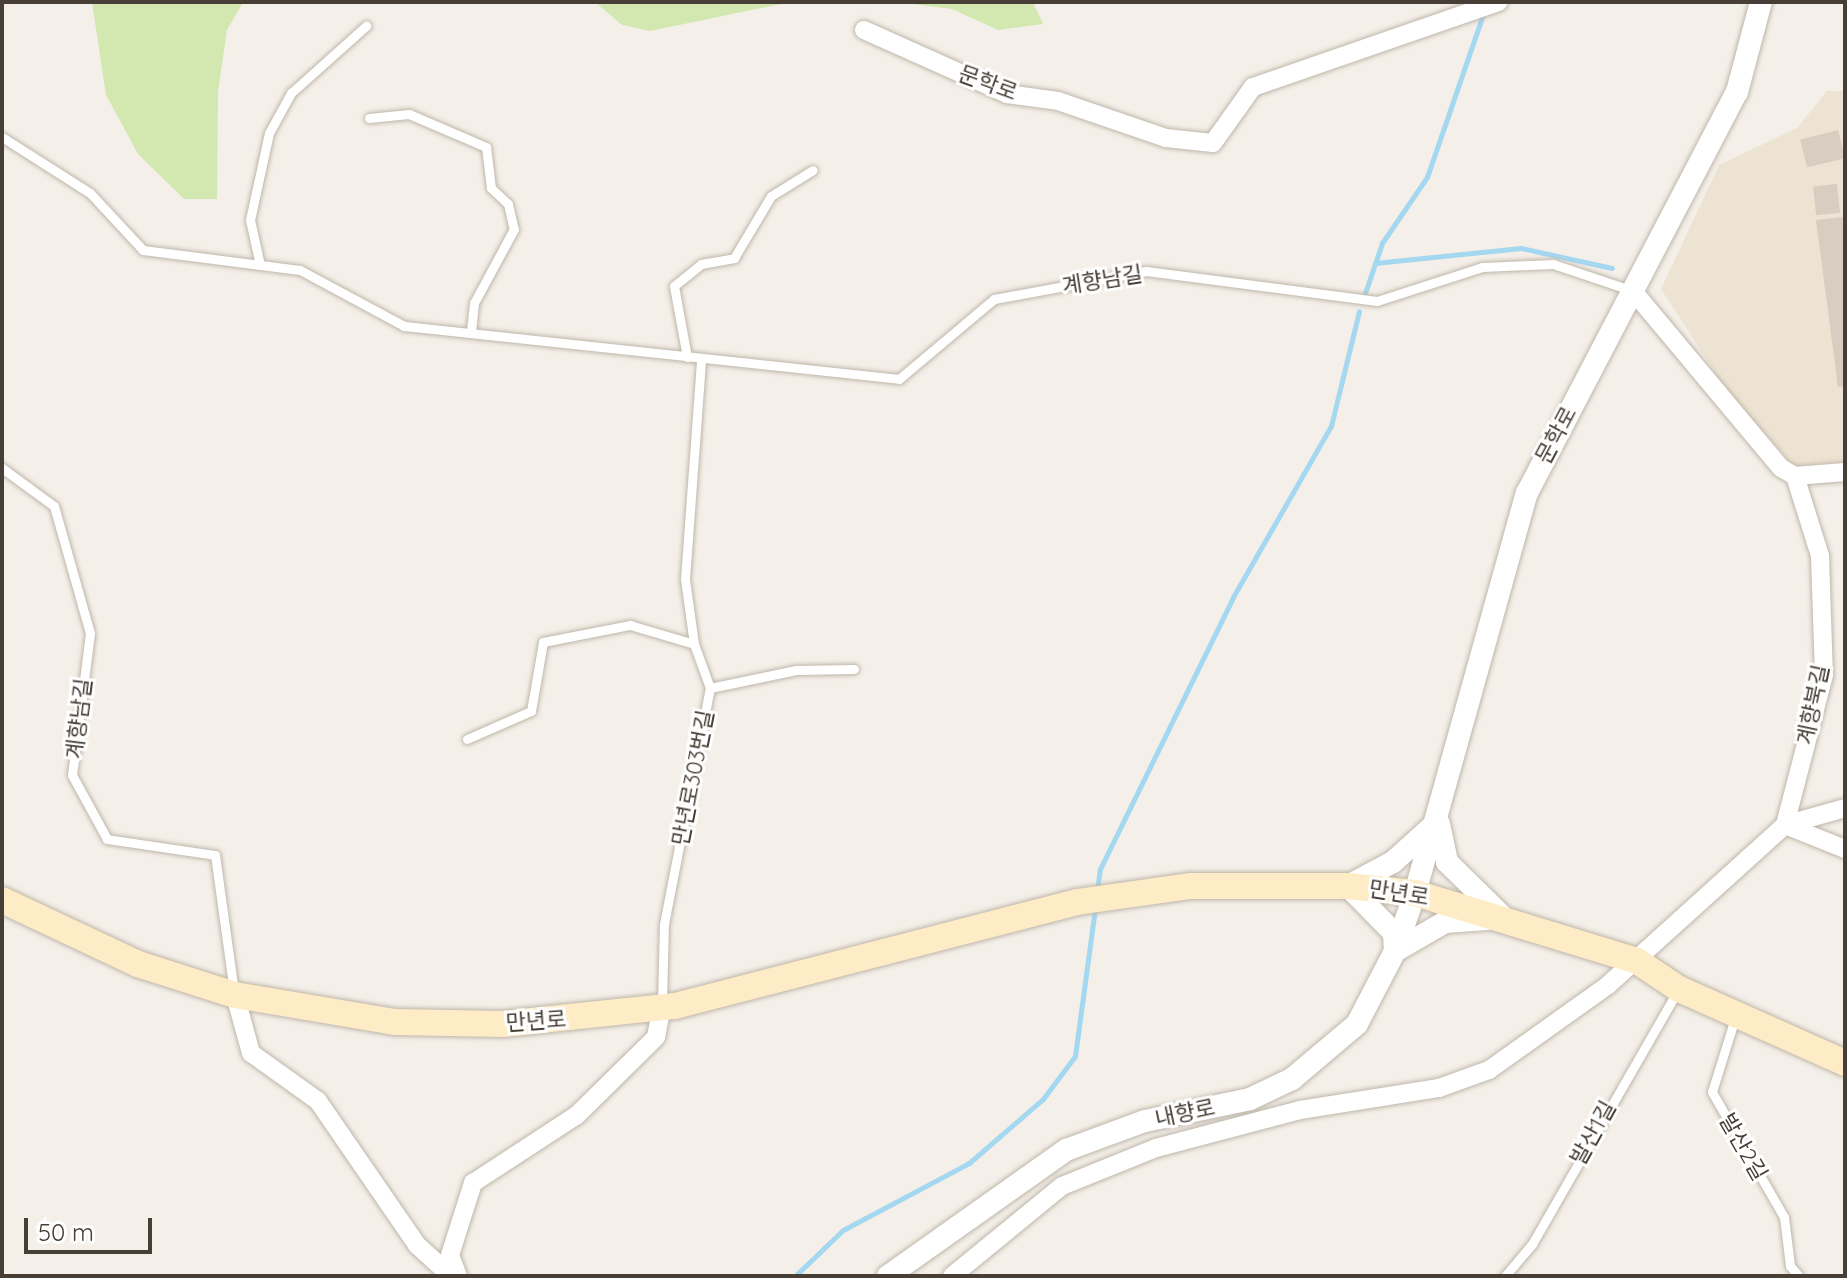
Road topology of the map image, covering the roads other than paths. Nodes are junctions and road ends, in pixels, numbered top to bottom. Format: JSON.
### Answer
{"nodes":[{"id":1,"x":1499,"y":2,"type":"edge"},
{"id":2,"x":1761,"y":2,"type":"edge"},
{"id":3,"x":366,"y":26,"type":"dead end"},
{"id":4,"x":864,"y":30,"type":"dead end"},
{"id":5,"x":369,"y":118,"type":"dead end"},
{"id":6,"x":2,"y":137,"type":"edge"},
{"id":7,"x":813,"y":170,"type":"dead end"},
{"id":8,"x":260,"y":265,"type":"junction"},
{"id":9,"x":1633,"y":291,"type":"junction"},
{"id":10,"x":471,"y":333,"type":"junction"},
{"id":11,"x":687,"y":357,"type":"junction"},
{"id":12,"x":701,"y":359,"type":"junction"},
{"id":13,"x":2,"y":468,"type":"edge"},
{"id":14,"x":1845,"y":472,"type":"edge"},
{"id":15,"x":1795,"y":476,"type":"junction"},
{"id":16,"x":694,"y":644,"type":"junction"},
{"id":17,"x":854,"y":669,"type":"dead end"},
{"id":18,"x":710,"y":688,"type":"junction"},
{"id":19,"x":467,"y":739,"type":"dead end"},
{"id":20,"x":1845,"y":808,"type":"edge"},
{"id":21,"x":1439,"y":819,"type":"junction"},
{"id":22,"x":1785,"y":825,"type":"junction"},
{"id":23,"x":1845,"y":849,"type":"edge"},
{"id":24,"x":1348,"y":886,"type":"junction"},
{"id":25,"x":1415,"y":893,"type":"junction"},
{"id":26,"x":2,"y":900,"type":"edge"},
{"id":27,"x":1505,"y":919,"type":"junction"},
{"id":28,"x":1395,"y":951,"type":"junction"},
{"id":29,"x":1637,"y":961,"type":"junction"},
{"id":30,"x":1679,"y":989,"type":"junction"},
{"id":31,"x":235,"y":995,"type":"junction"},
{"id":32,"x":662,"y":1007,"type":"junction"},
{"id":33,"x":1736,"y":1015,"type":"junction"},
{"id":34,"x":1845,"y":1063,"type":"edge"},
{"id":35,"x":451,"y":1276,"type":"edge"},
{"id":36,"x":458,"y":1276,"type":"edge"},
{"id":37,"x":888,"y":1276,"type":"edge"},
{"id":38,"x":952,"y":1276,"type":"edge"},
{"id":39,"x":1505,"y":1276,"type":"edge"},
{"id":40,"x":1799,"y":1276,"type":"edge"}],
"edges":[{"from":1,"to":4,"type":"street","name":"문학로"},
{"from":2,"to":9,"type":"street","name":"문학로"},
{"from":3,"to":8,"type":"lane"},
{"from":5,"to":10,"type":"lane"},
{"from":6,"to":8,"type":"lane","name":"계향남길"},
{"from":7,"to":11,"type":"lane"},
{"from":8,"to":10,"type":"lane","name":"계향남길"},
{"from":9,"to":12,"type":"lane","name":"계향남길"},
{"from":9,"to":15,"type":"street","name":"계향북길"},
{"from":9,"to":21,"type":"street","name":"문학로"},
{"from":10,"to":11,"type":"lane","name":"계향남길"},
{"from":11,"to":12,"type":"lane","name":"계향남길"},
{"from":12,"to":16,"type":"lane","name":"만년로303번길"},
{"from":13,"to":31,"type":"lane","name":"계향남길"},
{"from":14,"to":15,"type":"street"},
{"from":15,"to":22,"type":"street","name":"계향북길"},
{"from":16,"to":18,"type":"lane","name":"만년로303번길"},
{"from":16,"to":19,"type":"lane"},
{"from":17,"to":18,"type":"lane"},
{"from":18,"to":32,"type":"lane","name":"만년로303번길"},
{"from":20,"to":22,"type":"street"},
{"from":21,"to":24,"type":"street"},
{"from":21,"to":25,"type":"street","name":"문학로"},
{"from":21,"to":27,"type":"street"},
{"from":22,"to":23,"type":"street"},
{"from":22,"to":29,"type":"street"},
{"from":24,"to":25,"type":"main road","name":"만년로"},
{"from":24,"to":28,"type":"street"},
{"from":24,"to":32,"type":"main road","name":"만년로"},
{"from":25,"to":27,"type":"main road","name":"만년로"},
{"from":25,"to":28,"type":"street","name":"내향로"},
{"from":26,"to":31,"type":"main road","name":"만년로"},
{"from":27,"to":28,"type":"street"},
{"from":27,"to":29,"type":"main road","name":"만년로"},
{"from":28,"to":37,"type":"street","name":"내향로"},
{"from":29,"to":30,"type":"main road","name":"만년로"},
{"from":29,"to":38,"type":"street"},
{"from":30,"to":33,"type":"main road","name":"만년로"},
{"from":30,"to":39,"type":"lane","name":"발산1길"},
{"from":31,"to":32,"type":"main road","name":"만년로"},
{"from":31,"to":35,"type":"street"},
{"from":32,"to":36,"type":"street"},
{"from":33,"to":34,"type":"main road","name":"만년로"},
{"from":33,"to":40,"type":"lane","name":"발산2길"}]}
